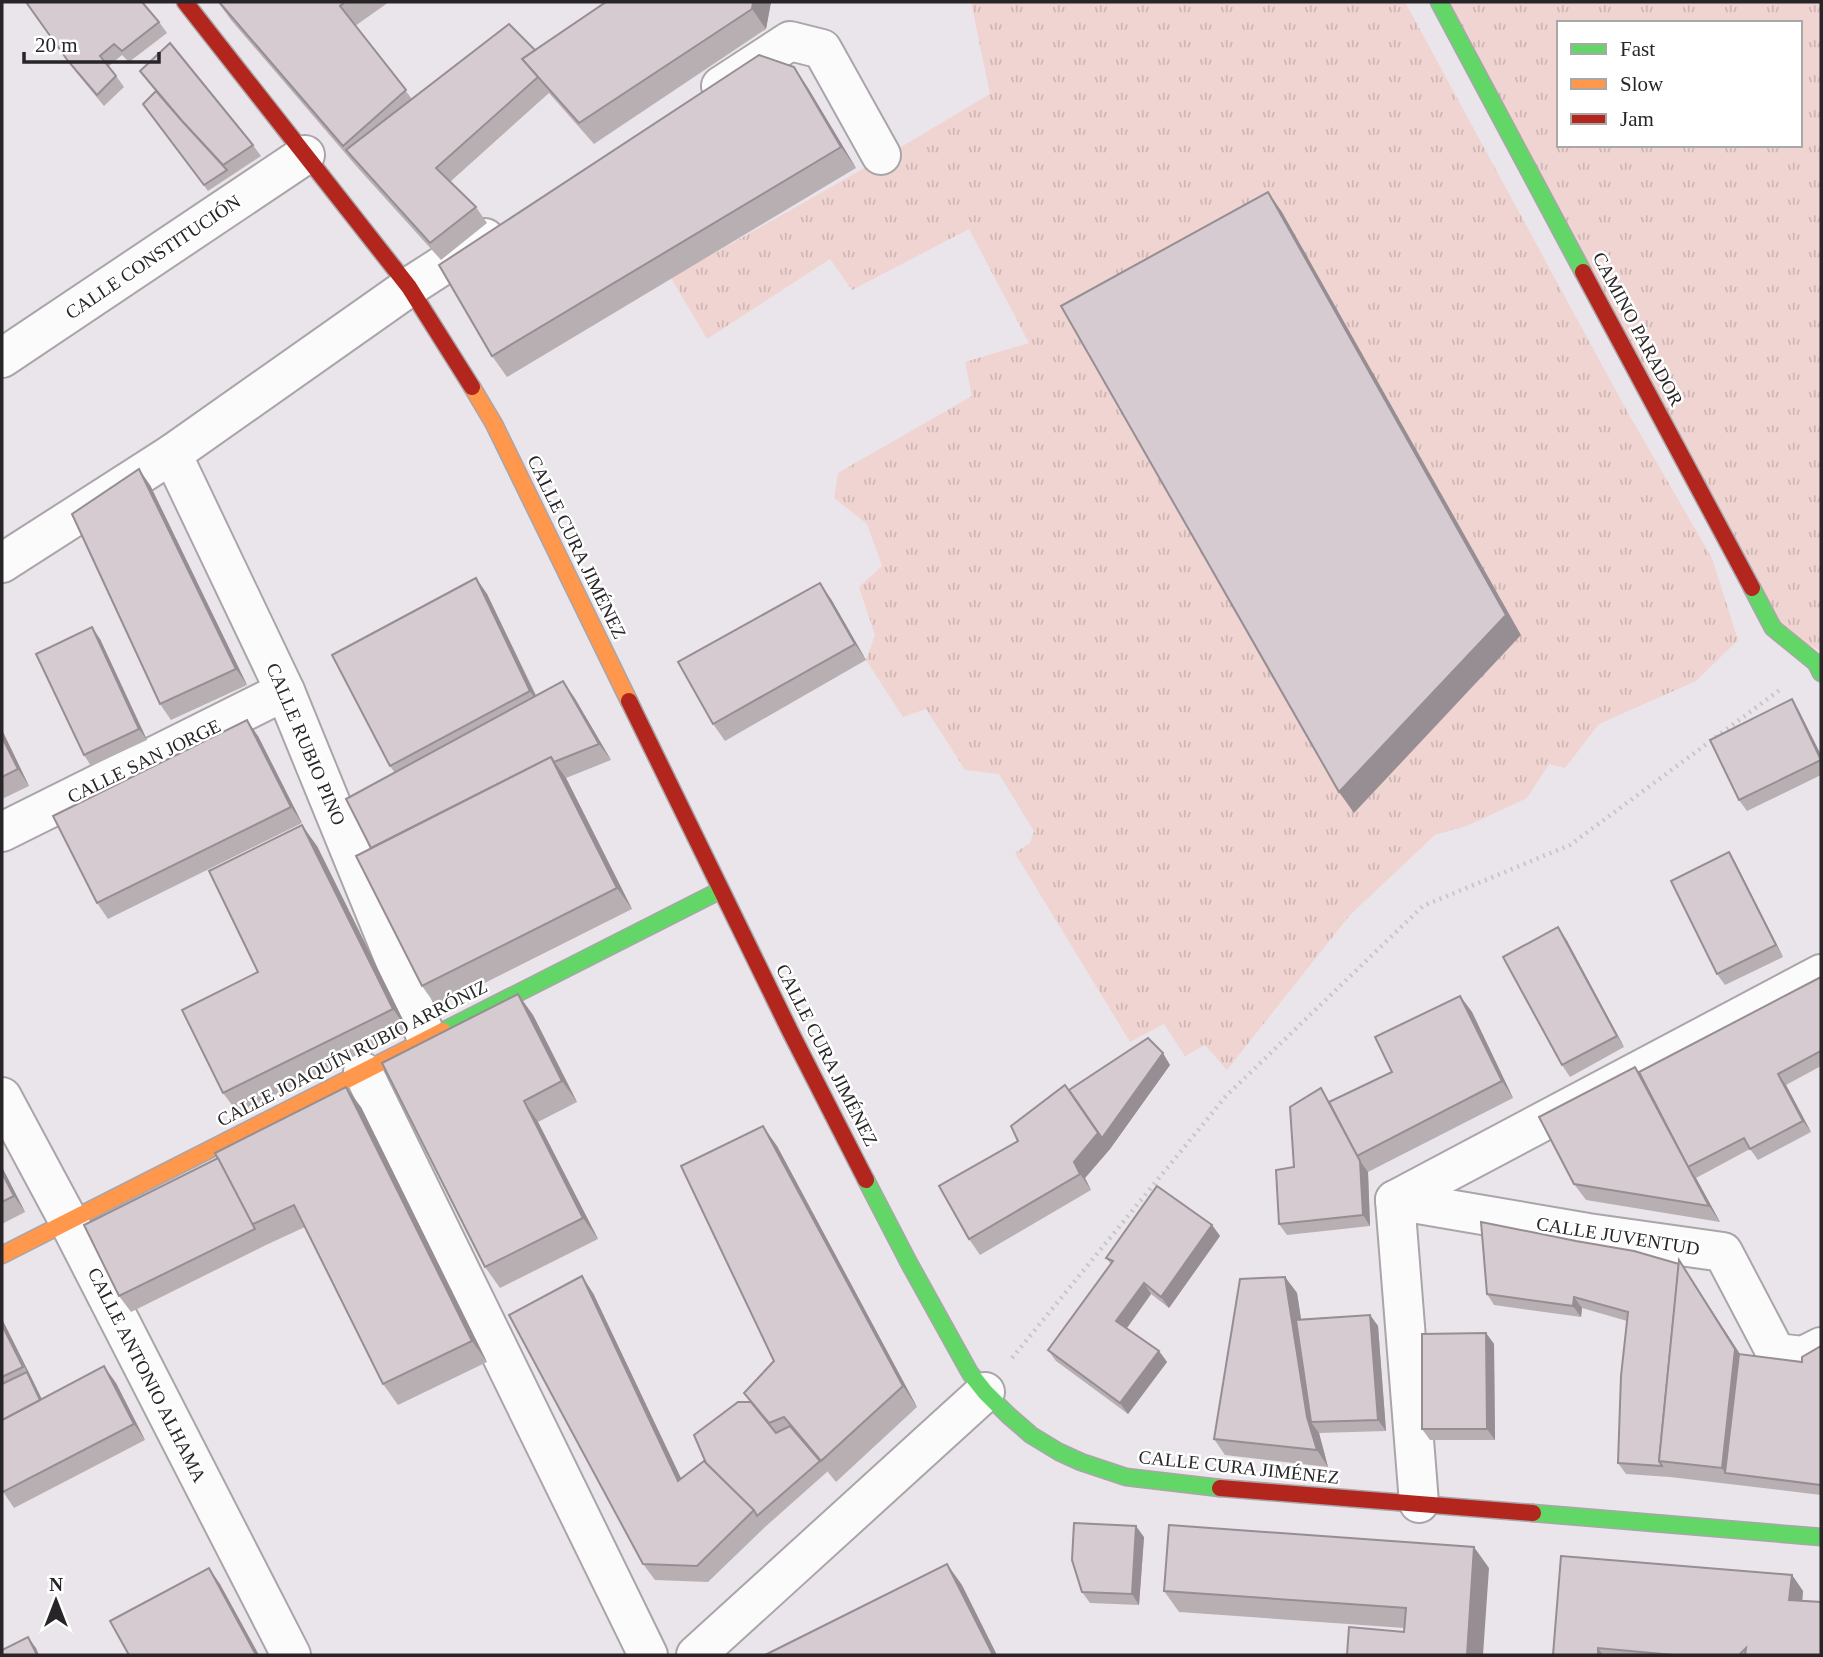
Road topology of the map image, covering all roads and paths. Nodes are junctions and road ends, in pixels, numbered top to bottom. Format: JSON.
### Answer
{"nodes":[{"id":1,"x":1439,"y":2,"type":"edge"},
{"id":2,"x":193,"y":4,"type":"edge"},
{"id":3,"x":698,"y":101,"type":"edge"},
{"id":4,"x":305,"y":155,"type":"junction"},
{"id":5,"x":881,"y":155,"type":"dead end"},
{"id":6,"x":513,"y":220,"type":"edge"},
{"id":7,"x":410,"y":287,"type":"junction"},
{"id":8,"x":2,"y":358,"type":"edge"},
{"id":9,"x":172,"y":454,"type":"junction"},
{"id":10,"x":2,"y":563,"type":"edge"},
{"id":11,"x":1819,"y":668,"type":"edge"},
{"id":12,"x":285,"y":691,"type":"junction"},
{"id":13,"x":2,"y":832,"type":"edge"},
{"id":14,"x":721,"y":890,"type":"junction"},
{"id":15,"x":1821,"y":974,"type":"edge"},
{"id":16,"x":427,"y":1039,"type":"junction"},
{"id":17,"x":363,"y":1072,"type":"junction"},
{"id":18,"x":2,"y":1097,"type":"edge"},
{"id":19,"x":1395,"y":1200,"type":"junction"},
{"id":20,"x":68,"y":1220,"type":"junction"},
{"id":21,"x":2,"y":1255,"type":"edge"},
{"id":22,"x":1821,"y":1347,"type":"edge"},
{"id":23,"x":985,"y":1392,"type":"junction"},
{"id":24,"x":1419,"y":1503,"type":"junction"},
{"id":25,"x":1821,"y":1536,"type":"edge"},
{"id":26,"x":291,"y":1655,"type":"edge"},
{"id":27,"x":648,"y":1655,"type":"edge"},
{"id":28,"x":695,"y":1655,"type":"edge"}],
"edges":[{"from":1,"to":11,"type":"street","name":"CAMINO PARADOR"},
{"from":2,"to":4,"type":"street","name":"CALLE CURA JIMÉNEZ"},
{"from":3,"to":5,"type":"street"},
{"from":4,"to":7,"type":"street","name":"CALLE CURA JIMÉNEZ"},
{"from":4,"to":8,"type":"street","name":"CALLE CONSTITUCIÓN"},
{"from":6,"to":7,"type":"street"},
{"from":7,"to":9,"type":"street"},
{"from":7,"to":14,"type":"street","name":"CALLE CURA JIMÉNEZ"},
{"from":9,"to":10,"type":"street"},
{"from":9,"to":12,"type":"street","name":"CALLE RUBIO PINO"},
{"from":11,"to":23,"type":"path"},
{"from":12,"to":13,"type":"street","name":"CALLE SAN JORGE"},
{"from":12,"to":16,"type":"street","name":"CALLE RUBIO PINO"},
{"from":14,"to":16,"type":"street","name":"CALLE JOAQUÍN RUBIO ARRÓNIZ"},
{"from":14,"to":23,"type":"street","name":"CALLE CURA JIMÉNEZ"},
{"from":15,"to":19,"type":"street"},
{"from":16,"to":17,"type":"street","name":"CALLE JOAQUÍN RUBIO ARRÓNIZ"},
{"from":17,"to":20,"type":"street","name":"CALLE JOAQUÍN RUBIO ARRÓNIZ"},
{"from":17,"to":27,"type":"street"},
{"from":18,"to":20,"type":"street","name":"CALLE ANTONIO ALHAMA"},
{"from":19,"to":22,"type":"street","name":"CALLE JUVENTUD"},
{"from":19,"to":24,"type":"street"},
{"from":20,"to":21,"type":"street","name":"CALLE JOAQUÍN RUBIO ARRÓNIZ"},
{"from":20,"to":26,"type":"street","name":"CALLE ANTONIO ALHAMA"},
{"from":23,"to":24,"type":"street","name":"CALLE CURA JIMÉNEZ"},
{"from":23,"to":28,"type":"street"},
{"from":24,"to":25,"type":"street","name":"CALLE CURA JIMÉNEZ"}]}
